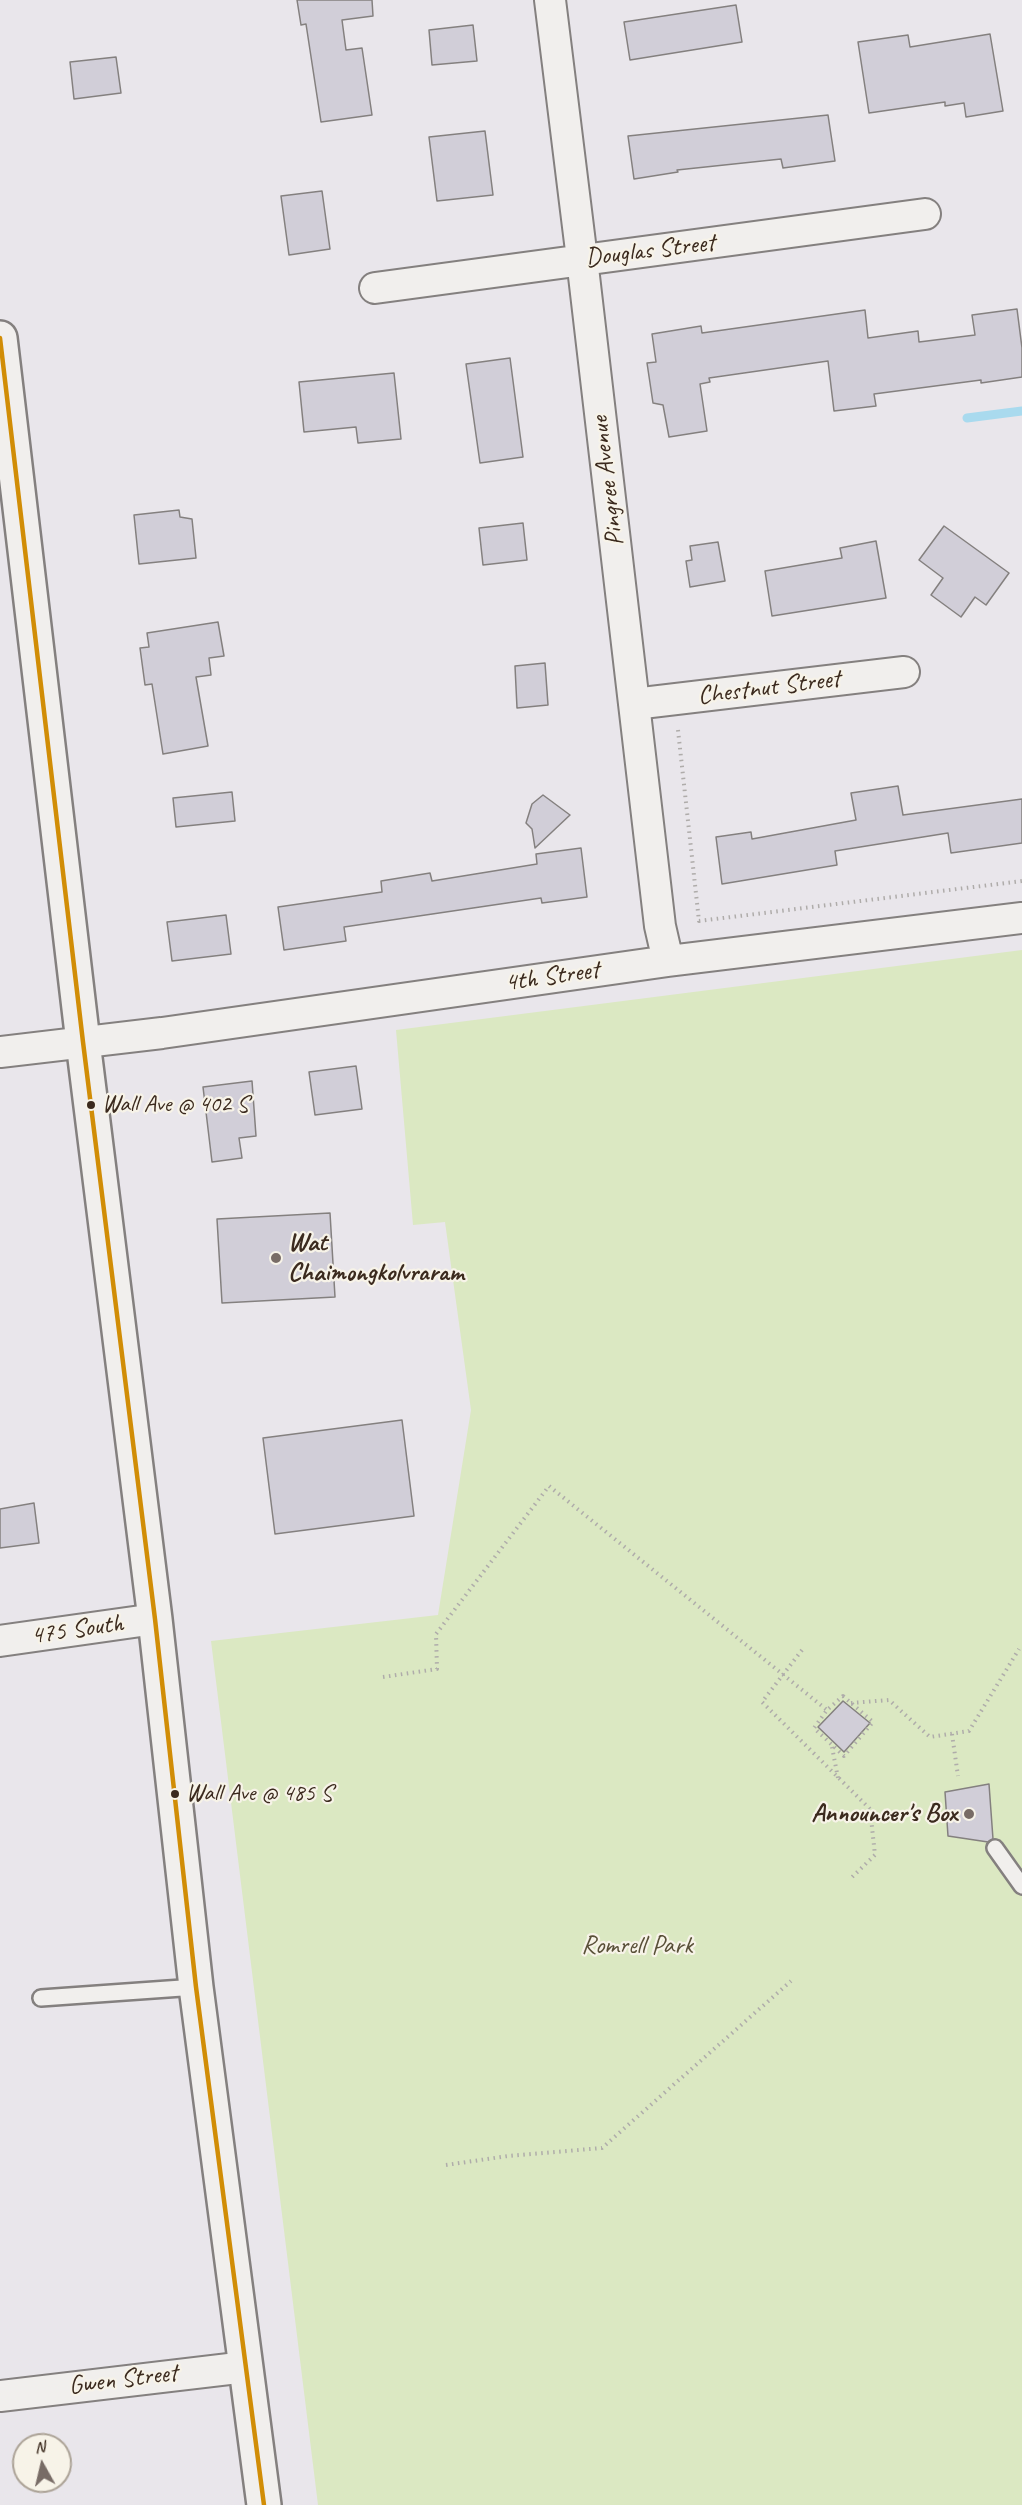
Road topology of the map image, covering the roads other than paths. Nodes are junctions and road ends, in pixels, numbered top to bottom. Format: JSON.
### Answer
{"nodes":[{"id":1,"x":550,"y":0,"type":"edge"},
{"id":2,"x":925,"y":214,"type":"dead end"},
{"id":3,"x":582,"y":259,"type":"junction"},
{"id":4,"x":375,"y":288,"type":"dead end"},
{"id":5,"x":0,"y":338,"type":"edge"},
{"id":6,"x":904,"y":672,"type":"dead end"},
{"id":7,"x":634,"y":704,"type":"junction"},
{"id":8,"x":1022,"y":918,"type":"edge"},
{"id":9,"x":668,"y":961,"type":"junction"},
{"id":10,"x":83,"y":1042,"type":"junction"},
{"id":11,"x":0,"y":1052,"type":"edge"},
{"id":12,"x":154,"y":1619,"type":"junction"},
{"id":13,"x":0,"y":1641,"type":"edge"},
{"id":14,"x":995,"y":1848,"type":"dead end"},
{"id":15,"x":1022,"y":1886,"type":"edge"},
{"id":16,"x":196,"y":1987,"type":"junction"},
{"id":17,"x":41,"y":1998,"type":"dead end"},
{"id":18,"x":246,"y":2367,"type":"junction"},
{"id":19,"x":0,"y":2396,"type":"edge"},
{"id":20,"x":264,"y":2505,"type":"edge"}],
"edges":[{"from":1,"to":3,"type":"street","name":"Pingree Avenue"},
{"from":2,"to":3,"type":"street","name":"Douglas Street"},
{"from":3,"to":4,"type":"street","name":"Douglas Street"},
{"from":3,"to":7,"type":"street","name":"Pingree Avenue"},
{"from":5,"to":10,"type":"main road"},
{"from":6,"to":7,"type":"street","name":"Chestnut Street"},
{"from":7,"to":9,"type":"street","name":"Pingree Avenue"},
{"from":8,"to":9,"type":"street","name":"4th Street"},
{"from":9,"to":10,"type":"street","name":"4th Street"},
{"from":10,"to":11,"type":"street","name":"4th Street"},
{"from":10,"to":12,"type":"main road"},
{"from":12,"to":13,"type":"street","name":"475 South"},
{"from":12,"to":16,"type":"main road"},
{"from":14,"to":15,"type":"lane"},
{"from":16,"to":17,"type":"lane"},
{"from":16,"to":18,"type":"main road"},
{"from":18,"to":19,"type":"street","name":"Gwen Street"},
{"from":18,"to":20,"type":"main road"}]}
